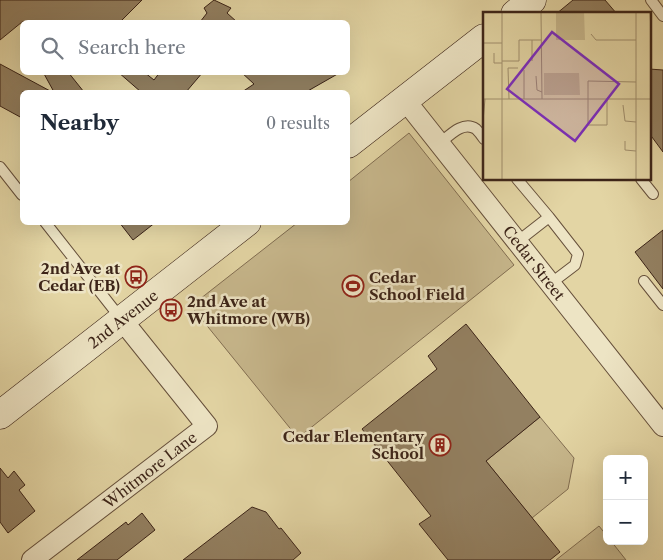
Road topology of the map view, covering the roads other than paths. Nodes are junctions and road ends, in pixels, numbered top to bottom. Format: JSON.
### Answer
{"nodes":[{"id":1,"x":532,"y":0,"type":"edge"},
{"id":2,"x":650,"y":0,"type":"edge"},
{"id":3,"x":517,"y":12,"type":"edge"},
{"id":4,"x":663,"y":16,"type":"edge"},
{"id":5,"x":483,"y":39,"type":"edge"},
{"id":6,"x":405,"y":100,"type":"junction"},
{"id":7,"x":483,"y":138,"type":"edge"},
{"id":8,"x":350,"y":142,"type":"edge"},
{"id":9,"x":440,"y":144,"type":"junction"},
{"id":10,"x":0,"y":167,"type":"edge"},
{"id":11,"x":518,"y":180,"type":"edge"},
{"id":12,"x":642,"y":180,"type":"edge"},
{"id":13,"x":20,"y":192,"type":"edge"},
{"id":14,"x":653,"y":194,"type":"dead end"},
{"id":15,"x":549,"y":217,"type":"junction"},
{"id":16,"x":46,"y":225,"type":"edge"},
{"id":17,"x":243,"y":225,"type":"edge"},
{"id":18,"x":517,"y":242,"type":"junction"},
{"id":19,"x":644,"y":281,"type":"dead end"},
{"id":20,"x":550,"y":284,"type":"junction"},
{"id":21,"x":663,"y":305,"type":"edge"},
{"id":22,"x":122,"y":320,"type":"junction"},
{"id":23,"x":1,"y":411,"type":"edge"},
{"id":24,"x":663,"y":426,"type":"edge"},
{"id":25,"x":32,"y":560,"type":"edge"}],
"edges":[{"from":1,"to":3,"type":"street"},
{"from":2,"to":4,"type":"lane"},
{"from":5,"to":6,"type":"street"},
{"from":6,"to":8,"type":"street"},
{"from":6,"to":9,"type":"street","name":"Cedar Street"},
{"from":7,"to":9,"type":"lane"},
{"from":9,"to":18,"type":"street","name":"Cedar Street"},
{"from":10,"to":13,"type":"lane"},
{"from":11,"to":15,"type":"lane"},
{"from":12,"to":14,"type":"lane"},
{"from":15,"to":18,"type":"lane"},
{"from":15,"to":20,"type":"lane"},
{"from":16,"to":22,"type":"lane"},
{"from":17,"to":22,"type":"street","name":"2nd Avenue"},
{"from":18,"to":20,"type":"street","name":"Cedar Street"},
{"from":19,"to":21,"type":"lane"},
{"from":20,"to":24,"type":"street","name":"Cedar Street"},
{"from":22,"to":23,"type":"street","name":"2nd Avenue"},
{"from":22,"to":25,"type":"street","name":"Whitmore Lane"}]}
